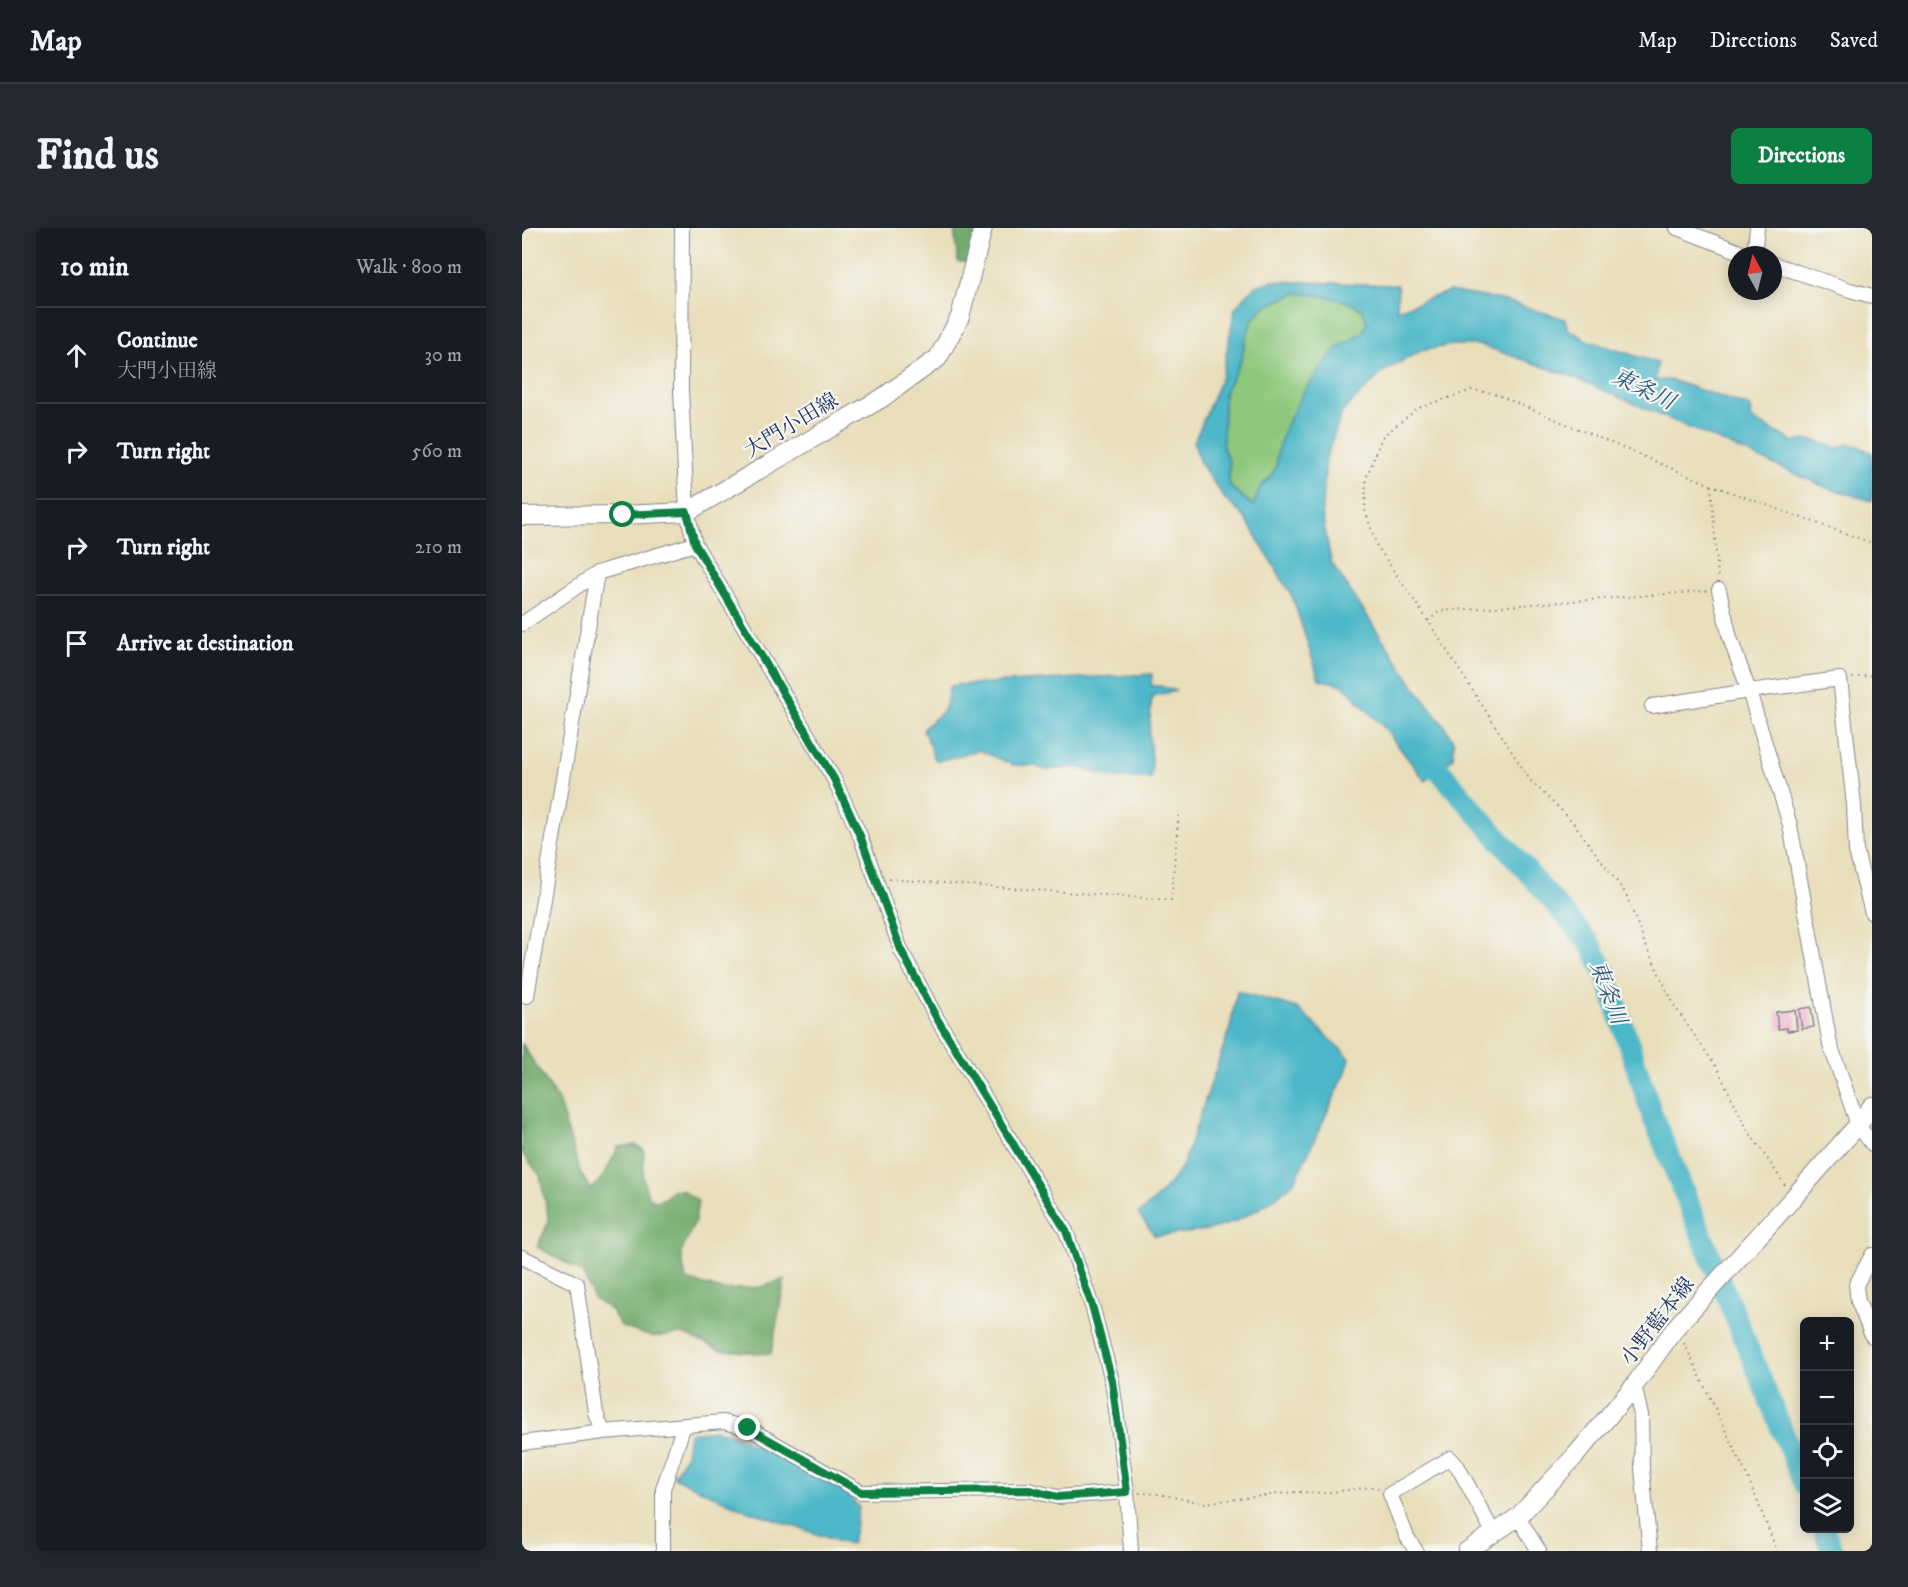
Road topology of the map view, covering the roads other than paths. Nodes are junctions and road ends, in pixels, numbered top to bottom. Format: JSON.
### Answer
{"nodes":[{"id":1,"x":682,"y":228,"type":"edge"},
{"id":2,"x":983,"y":228,"type":"edge"},
{"id":3,"x":1677,"y":228,"type":"edge"},
{"id":4,"x":1757,"y":228,"type":"edge"},
{"id":5,"x":1755,"y":246,"type":"edge"},
{"id":6,"x":1728,"y":247,"type":"edge"},
{"id":7,"x":1782,"y":267,"type":"edge"},
{"id":8,"x":1872,"y":296,"type":"edge"},
{"id":9,"x":687,"y":512,"type":"junction"},
{"id":10,"x":522,"y":516,"type":"edge"},
{"id":11,"x":695,"y":544,"type":"junction"},
{"id":12,"x":597,"y":573,"type":"junction"},
{"id":13,"x":1719,"y":590,"type":"road end"},
{"id":14,"x":522,"y":624,"type":"edge"},
{"id":15,"x":1749,"y":691,"type":"junction"},
{"id":16,"x":1652,"y":706,"type":"dead end"},
{"id":17,"x":1872,"y":913,"type":"edge"},
{"id":18,"x":527,"y":996,"type":"dead end"},
{"id":19,"x":1872,"y":1107,"type":"edge"},
{"id":20,"x":1858,"y":1125,"type":"junction"},
{"id":21,"x":1872,"y":1144,"type":"edge"},
{"id":22,"x":1872,"y":1255,"type":"edge"},
{"id":23,"x":522,"y":1257,"type":"edge"},
{"id":24,"x":1872,"y":1336,"type":"edge"},
{"id":25,"x":1634,"y":1386,"type":"junction"},
{"id":26,"x":684,"y":1425,"type":"junction"},
{"id":27,"x":603,"y":1432,"type":"junction"},
{"id":28,"x":522,"y":1443,"type":"edge"},
{"id":29,"x":1127,"y":1492,"type":"junction"},
{"id":30,"x":1518,"y":1517,"type":"junction"},
{"id":31,"x":1494,"y":1534,"type":"junction"},
{"id":32,"x":663,"y":1551,"type":"edge"},
{"id":33,"x":1131,"y":1551,"type":"edge"},
{"id":34,"x":1416,"y":1551,"type":"edge"},
{"id":35,"x":1467,"y":1551,"type":"edge"},
{"id":36,"x":1539,"y":1551,"type":"edge"},
{"id":37,"x":1650,"y":1551,"type":"edge"}],
"edges":[{"from":1,"to":9,"type":"street"},
{"from":2,"to":9,"type":"main road","name":"大門小田線"},
{"from":3,"to":6,"type":"street"},
{"from":4,"to":5,"type":"street"},
{"from":7,"to":8,"type":"street"},
{"from":9,"to":10,"type":"main road","name":"大門小田線"},
{"from":9,"to":11,"type":"street"},
{"from":11,"to":12,"type":"street"},
{"from":11,"to":29,"type":"street"},
{"from":12,"to":14,"type":"street"},
{"from":12,"to":18,"type":"street"},
{"from":13,"to":15,"type":"street"},
{"from":15,"to":16,"type":"street"},
{"from":15,"to":17,"type":"street"},
{"from":15,"to":20,"type":"street"},
{"from":19,"to":20,"type":"main road","name":"小野藍本線"},
{"from":20,"to":21,"type":"street"},
{"from":20,"to":25,"type":"main road","name":"小野藍本線"},
{"from":22,"to":24,"type":"street"},
{"from":23,"to":27,"type":"street"},
{"from":25,"to":30,"type":"main road","name":"小野藍本線"},
{"from":25,"to":37,"type":"street"},
{"from":26,"to":27,"type":"street"},
{"from":26,"to":29,"type":"street"},
{"from":26,"to":32,"type":"street"},
{"from":27,"to":28,"type":"street"},
{"from":29,"to":33,"type":"street"},
{"from":30,"to":31,"type":"main road","name":"小野藍本線"},
{"from":30,"to":36,"type":"street"},
{"from":31,"to":34,"type":"street"},
{"from":31,"to":35,"type":"main road","name":"小野藍本線"}]}
